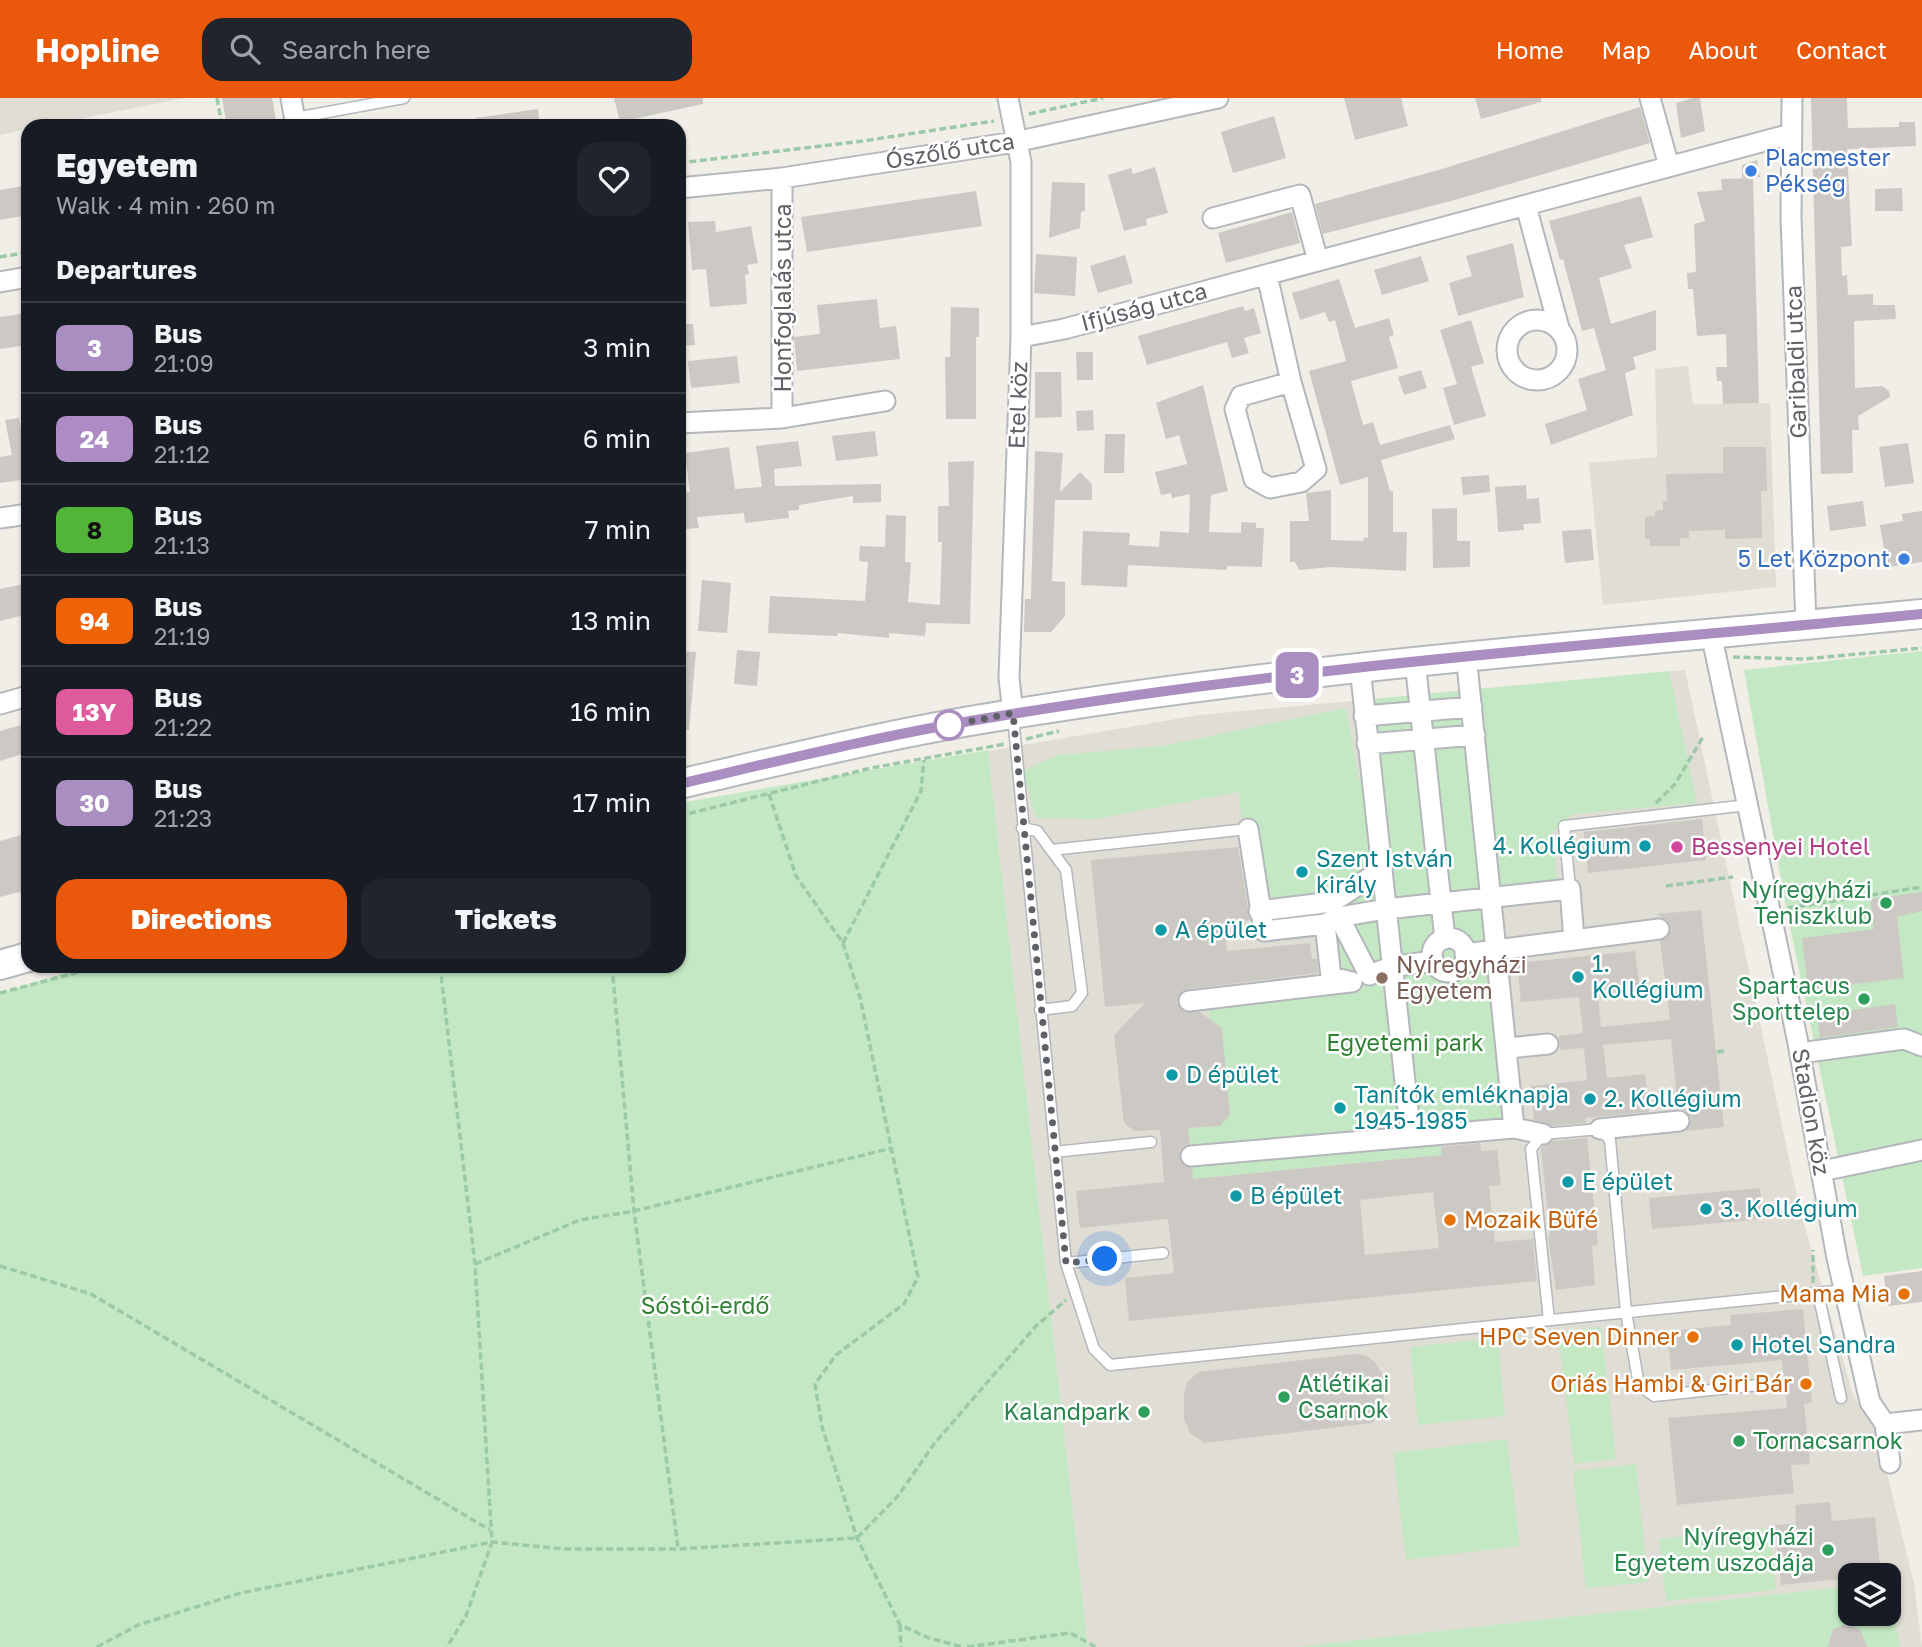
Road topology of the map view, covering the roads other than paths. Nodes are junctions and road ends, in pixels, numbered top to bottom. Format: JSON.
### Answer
{"nodes":[{"id":1,"x":291,"y":98,"type":"edge"},
{"id":2,"x":404,"y":98,"type":"edge"},
{"id":3,"x":1008,"y":98,"type":"edge"},
{"id":4,"x":1218,"y":98,"type":"edge"},
{"id":5,"x":1650,"y":98,"type":"edge"},
{"id":6,"x":1792,"y":98,"type":"edge"},
{"id":7,"x":295,"y":119,"type":"edge"},
{"id":8,"x":310,"y":119,"type":"edge"},
{"id":9,"x":1791,"y":134,"type":"junction"},
{"id":10,"x":1015,"y":142,"type":"junction"},
{"id":11,"x":1669,"y":166,"type":"junction"},
{"id":12,"x":782,"y":178,"type":"junction"},
{"id":13,"x":686,"y":187,"type":"edge"},
{"id":14,"x":1526,"y":206,"type":"junction"},
{"id":15,"x":1213,"y":218,"type":"dead end"},
{"id":16,"x":1318,"y":261,"type":"junction"},
{"id":17,"x":1267,"y":275,"type":"junction"},
{"id":18,"x":21,"y":278,"type":"edge"},
{"id":19,"x":0,"y":282,"type":"edge"},
{"id":20,"x":1559,"y":328,"type":"dead end"},
{"id":21,"x":1021,"y":337,"type":"junction"},
{"id":22,"x":1291,"y":382,"type":"junction"},
{"id":23,"x":885,"y":401,"type":"dead end"},
{"id":24,"x":782,"y":418,"type":"junction"},
{"id":25,"x":686,"y":423,"type":"edge"},
{"id":26,"x":21,"y":515,"type":"edge"},
{"id":27,"x":0,"y":518,"type":"edge"},
{"id":28,"x":1922,"y":614,"type":"edge"},
{"id":29,"x":1806,"y":625,"type":"junction"},
{"id":30,"x":1713,"y":645,"type":"junction"},
{"id":31,"x":1415,"y":661,"type":"junction"},
{"id":32,"x":1360,"y":667,"type":"junction"},
{"id":33,"x":1468,"y":674,"type":"dead end"},
{"id":34,"x":21,"y":698,"type":"edge"},
{"id":35,"x":0,"y":704,"type":"edge"},
{"id":36,"x":1472,"y":707,"type":"junction"},
{"id":37,"x":1421,"y":711,"type":"junction"},
{"id":38,"x":1013,"y":713,"type":"junction"},
{"id":39,"x":1364,"y":716,"type":"junction"},
{"id":40,"x":1475,"y":735,"type":"junction"},
{"id":41,"x":1424,"y":739,"type":"junction"},
{"id":42,"x":1367,"y":744,"type":"junction"},
{"id":43,"x":686,"y":783,"type":"edge"},
{"id":44,"x":1748,"y":804,"type":"junction"},
{"id":45,"x":1022,"y":828,"type":"junction"},
{"id":46,"x":1248,"y":829,"type":"joint"},
{"id":47,"x":1051,"y":850,"type":"junction"},
{"id":48,"x":1382,"y":870,"type":"junction"},
{"id":49,"x":1570,"y":888,"type":"junction"},
{"id":50,"x":1493,"y":897,"type":"junction"},
{"id":51,"x":1442,"y":902,"type":"junction"},
{"id":52,"x":1386,"y":909,"type":"junction"},
{"id":53,"x":1331,"y":916,"type":"junction"},
{"id":54,"x":1659,"y":929,"type":"dead end"},
{"id":55,"x":1445,"y":939,"type":"junction"},
{"id":56,"x":1574,"y":940,"type":"junction"},
{"id":57,"x":1498,"y":949,"type":"junction"},
{"id":58,"x":1465,"y":954,"type":"junction"},
{"id":59,"x":21,"y":959,"type":"edge"},
{"id":60,"x":1432,"y":961,"type":"junction"},
{"id":61,"x":0,"y":965,"type":"edge"},
{"id":62,"x":1391,"y":967,"type":"junction"},
{"id":63,"x":1369,"y":975,"type":"junction"},
{"id":64,"x":1350,"y":982,"type":"junction"},
{"id":65,"x":1189,"y":1001,"type":"dead end"},
{"id":66,"x":1395,"y":1005,"type":"junction"},
{"id":67,"x":1040,"y":1010,"type":"junction"},
{"id":68,"x":1548,"y":1044,"type":"dead end"},
{"id":69,"x":1922,"y":1046,"type":"edge"},
{"id":70,"x":1508,"y":1048,"type":"junction"},
{"id":71,"x":1800,"y":1053,"type":"junction"},
{"id":72,"x":1679,"y":1121,"type":"dead end"},
{"id":73,"x":1514,"y":1128,"type":"junction"},
{"id":74,"x":1600,"y":1129,"type":"junction"},
{"id":75,"x":1543,"y":1134,"type":"junction"},
{"id":76,"x":1410,"y":1138,"type":"junction"},
{"id":77,"x":1151,"y":1142,"type":"dead end"},
{"id":78,"x":1922,"y":1150,"type":"edge"},
{"id":79,"x":1054,"y":1152,"type":"junction"},
{"id":80,"x":1191,"y":1156,"type":"dead end"},
{"id":81,"x":1822,"y":1171,"type":"junction"},
{"id":82,"x":1163,"y":1253,"type":"dead end"},
{"id":83,"x":1066,"y":1263,"type":"junction"},
{"id":84,"x":1845,"y":1290,"type":"junction"},
{"id":85,"x":1816,"y":1293,"type":"junction"},
{"id":86,"x":1626,"y":1312,"type":"junction"},
{"id":87,"x":1549,"y":1320,"type":"junction"},
{"id":88,"x":1768,"y":1384,"type":"dead end"},
{"id":89,"x":1841,"y":1398,"type":"dead end"},
{"id":90,"x":1922,"y":1420,"type":"edge"},
{"id":91,"x":1885,"y":1424,"type":"junction"},
{"id":92,"x":1890,"y":1463,"type":"dead end"}],
"edges":[{"from":1,"to":7,"type":"street"},
{"from":2,"to":8,"type":"lane"},
{"from":3,"to":10,"type":"street","name":"Etel köz"},
{"from":4,"to":10,"type":"street","name":"Ószőlő utca"},
{"from":5,"to":11,"type":"street"},
{"from":6,"to":9,"type":"street","name":"Garibaldi utca"},
{"from":9,"to":11,"type":"street","name":"Ifjúság utca"},
{"from":9,"to":29,"type":"street","name":"Garibaldi utca"},
{"from":10,"to":12,"type":"street","name":"Ószőlő utca"},
{"from":10,"to":21,"type":"street","name":"Etel köz"},
{"from":11,"to":14,"type":"street","name":"Ifjúság utca"},
{"from":12,"to":13,"type":"street","name":"Ószőlő utca"},
{"from":12,"to":24,"type":"street","name":"Honfoglalás utca"},
{"from":14,"to":16,"type":"street","name":"Ifjúság utca"},
{"from":14,"to":20,"type":"street"},
{"from":15,"to":16,"type":"street"},
{"from":16,"to":17,"type":"street","name":"Ifjúság utca"},
{"from":17,"to":21,"type":"street","name":"Ifjúság utca"},
{"from":17,"to":22,"type":"street"},
{"from":18,"to":19,"type":"street"},
{"from":21,"to":38,"type":"street","name":"Etel köz"},
{"from":22,"to":22,"type":"street"},
{"from":23,"to":24,"type":"street","name":"Honfoglalás utca"},
{"from":24,"to":25,"type":"street","name":"Honfoglalás utca"},
{"from":26,"to":27,"type":"street"},
{"from":28,"to":29,"type":"main road"},
{"from":29,"to":30,"type":"main road"},
{"from":30,"to":31,"type":"main road"},
{"from":30,"to":44,"type":"street","name":"Stadion köz"},
{"from":31,"to":32,"type":"main road"},
{"from":31,"to":37,"type":"street"},
{"from":32,"to":38,"type":"main road"},
{"from":32,"to":39,"type":"street"},
{"from":33,"to":36,"type":"street"},
{"from":34,"to":35,"type":"street"},
{"from":36,"to":37,"type":"street"},
{"from":36,"to":40,"type":"street"},
{"from":37,"to":39,"type":"street"},
{"from":37,"to":41,"type":"street"},
{"from":38,"to":43,"type":"main road"},
{"from":38,"to":45,"type":"lane"},
{"from":39,"to":42,"type":"street"},
{"from":40,"to":41,"type":"street"},
{"from":40,"to":50,"type":"street"},
{"from":41,"to":42,"type":"street"},
{"from":41,"to":51,"type":"street"},
{"from":42,"to":48,"type":"street"},
{"from":44,"to":49,"type":"lane"},
{"from":44,"to":71,"type":"street","name":"Stadion köz"},
{"from":45,"to":47,"type":"lane"},
{"from":45,"to":67,"type":"lane"},
{"from":46,"to":47,"type":"lane"},
{"from":46,"to":53,"type":"street"},
{"from":47,"to":67,"type":"lane"},
{"from":48,"to":52,"type":"street"},
{"from":48,"to":53,"type":"street"},
{"from":49,"to":50,"type":"street"},
{"from":49,"to":56,"type":"street"},
{"from":50,"to":51,"type":"street"},
{"from":50,"to":57,"type":"street"},
{"from":51,"to":52,"type":"street"},
{"from":51,"to":55,"type":"street"},
{"from":52,"to":53,"type":"street"},
{"from":52,"to":62,"type":"street"},
{"from":53,"to":63,"type":"street"},
{"from":53,"to":64,"type":"street"},
{"from":54,"to":56,"type":"street"},
{"from":55,"to":58,"type":"street"},
{"from":55,"to":60,"type":"street"},
{"from":56,"to":57,"type":"street"},
{"from":57,"to":58,"type":"street"},
{"from":57,"to":70,"type":"street"},
{"from":58,"to":60,"type":"street"},
{"from":59,"to":61,"type":"main road"},
{"from":60,"to":62,"type":"street"},
{"from":62,"to":63,"type":"street"},
{"from":62,"to":66,"type":"street"},
{"from":63,"to":64,"type":"street"},
{"from":63,"to":66,"type":"street"},
{"from":64,"to":65,"type":"street"},
{"from":66,"to":76,"type":"street"},
{"from":67,"to":79,"type":"lane"},
{"from":68,"to":70,"type":"street"},
{"from":69,"to":71,"type":"street"},
{"from":70,"to":73,"type":"street"},
{"from":71,"to":81,"type":"street","name":"Stadion köz"},
{"from":72,"to":74,"type":"street"},
{"from":73,"to":75,"type":"street"},
{"from":73,"to":76,"type":"street"},
{"from":74,"to":75,"type":"lane"},
{"from":74,"to":86,"type":"lane"},
{"from":75,"to":87,"type":"lane"},
{"from":76,"to":80,"type":"street"},
{"from":77,"to":79,"type":"lane"},
{"from":78,"to":81,"type":"street"},
{"from":79,"to":83,"type":"lane"},
{"from":81,"to":84,"type":"street","name":"Stadion köz"},
{"from":82,"to":83,"type":"lane"},
{"from":83,"to":87,"type":"lane"},
{"from":84,"to":85,"type":"lane"},
{"from":84,"to":91,"type":"street","name":"Stadion köz"},
{"from":85,"to":86,"type":"lane"},
{"from":85,"to":89,"type":"lane"},
{"from":86,"to":87,"type":"lane"},
{"from":86,"to":88,"type":"lane"},
{"from":90,"to":91,"type":"street"},
{"from":91,"to":92,"type":"street","name":"Stadion köz"}]}
